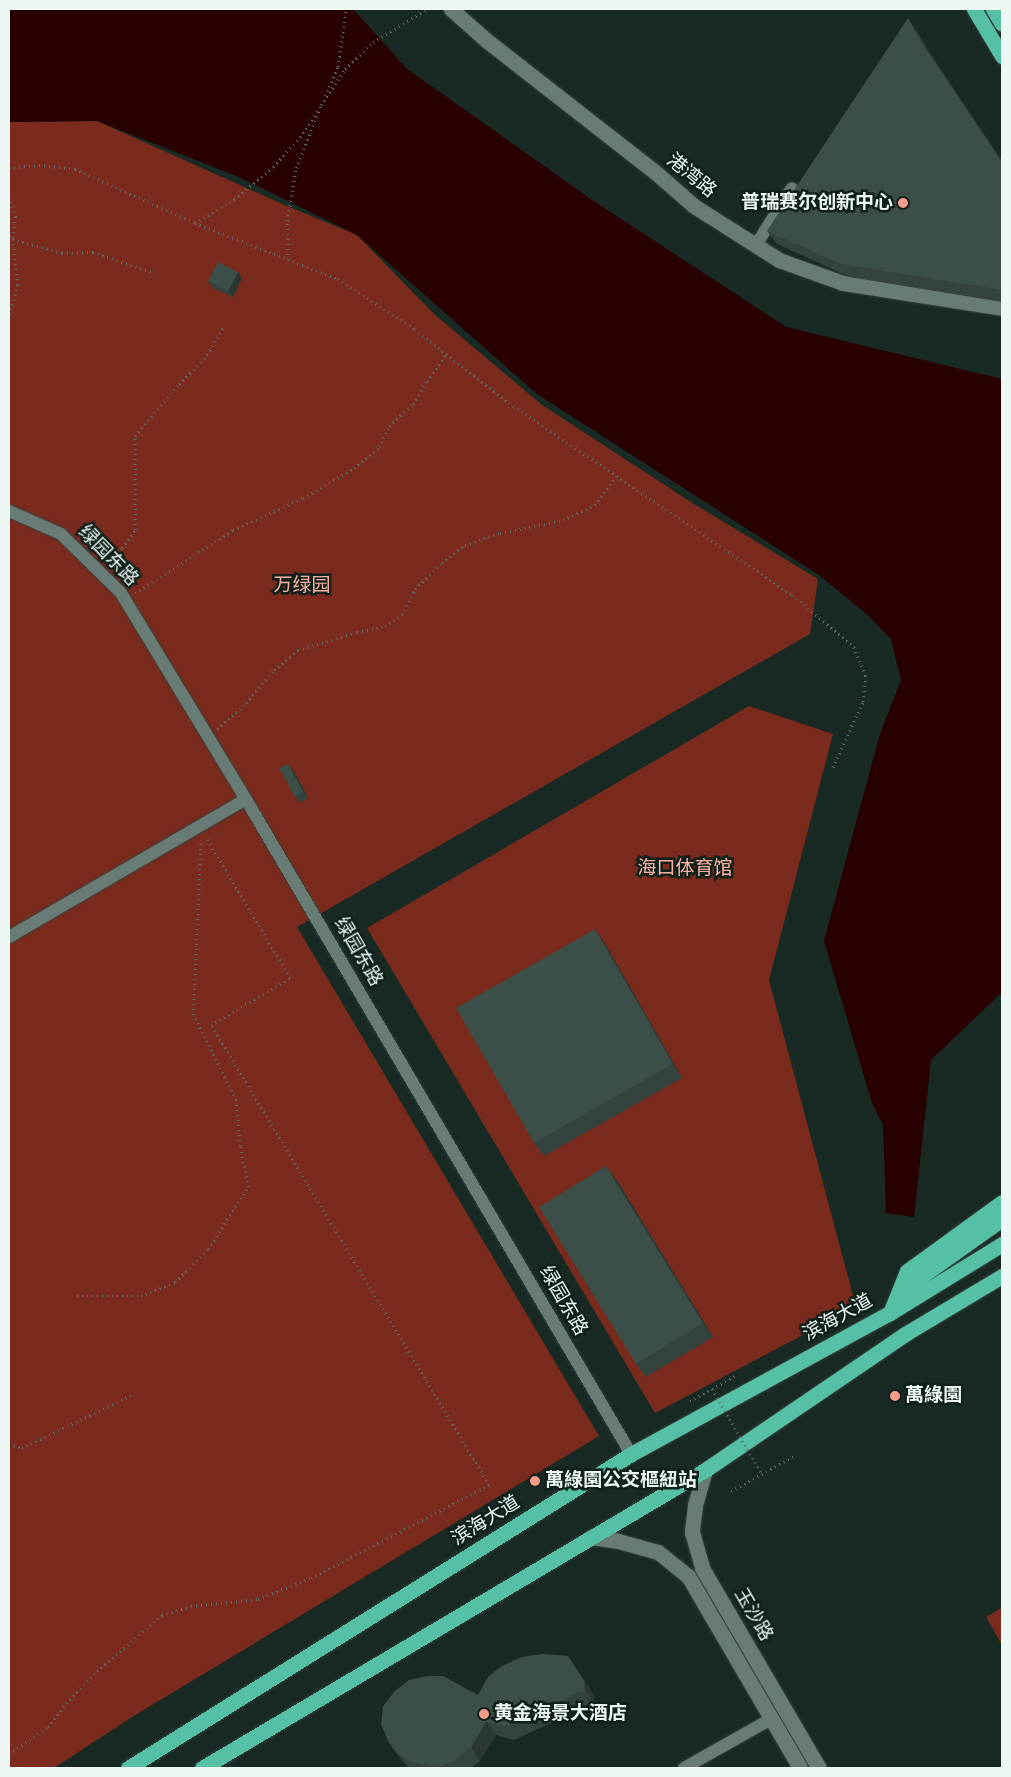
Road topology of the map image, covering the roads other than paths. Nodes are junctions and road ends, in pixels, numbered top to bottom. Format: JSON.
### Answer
{"nodes":[{"id":1,"x":451,"y":9,"type":"edge"},
{"id":2,"x":974,"y":9,"type":"edge"},
{"id":3,"x":993,"y":9,"type":"edge"},
{"id":4,"x":1002,"y":24,"type":"edge"},
{"id":5,"x":1002,"y":56,"type":"edge"},
{"id":6,"x":792,"y":188,"type":"dead end"},
{"id":7,"x":756,"y":245,"type":"junction"},
{"id":8,"x":1002,"y":308,"type":"edge"},
{"id":9,"x":9,"y":511,"type":"edge"},
{"id":10,"x":246,"y":799,"type":"junction"},
{"id":11,"x":9,"y":937,"type":"edge"},
{"id":12,"x":1002,"y":1202,"type":"edge"},
{"id":13,"x":1002,"y":1219,"type":"edge"},
{"id":14,"x":997,"y":1247,"type":"edge"},
{"id":15,"x":1002,"y":1276,"type":"edge"},
{"id":16,"x":890,"y":1313,"type":"junction"},
{"id":17,"x":631,"y":1454,"type":"junction"},
{"id":18,"x":705,"y":1470,"type":"junction"},
{"id":19,"x":591,"y":1537,"type":"junction"},
{"id":20,"x":772,"y":1719,"type":"junction"},
{"id":21,"x":128,"y":1768,"type":"edge"},
{"id":22,"x":202,"y":1768,"type":"edge"},
{"id":23,"x":684,"y":1768,"type":"edge"},
{"id":24,"x":800,"y":1768,"type":"edge"},
{"id":25,"x":820,"y":1768,"type":"edge"}],
"edges":[{"from":1,"to":7,"type":"main road","name":"港湾路"},
{"from":2,"to":5,"type":"highway"},
{"from":3,"to":4,"type":"highway"},
{"from":6,"to":7,"type":"street"},
{"from":7,"to":8,"type":"main road","name":"港湾路"},
{"from":9,"to":10,"type":"street","name":"绿园东路"},
{"from":10,"to":11,"type":"street"},
{"from":10,"to":17,"type":"street","name":"绿园东路"},
{"from":12,"to":16,"type":"highway"},
{"from":13,"to":16,"type":"highway"},
{"from":14,"to":16,"type":"highway","name":"滨海大道"},
{"from":15,"to":18,"type":"highway"},
{"from":16,"to":17,"type":"highway","name":"滨海大道"},
{"from":17,"to":21,"type":"highway","name":"滨海大道"},
{"from":18,"to":19,"type":"highway"},
{"from":18,"to":25,"type":"main road","name":"玉沙路"},
{"from":19,"to":20,"type":"main road","name":"玉沙路"},
{"from":19,"to":22,"type":"highway"},
{"from":20,"to":23,"type":"street"},
{"from":20,"to":24,"type":"main road","name":"玉沙路"}]}
